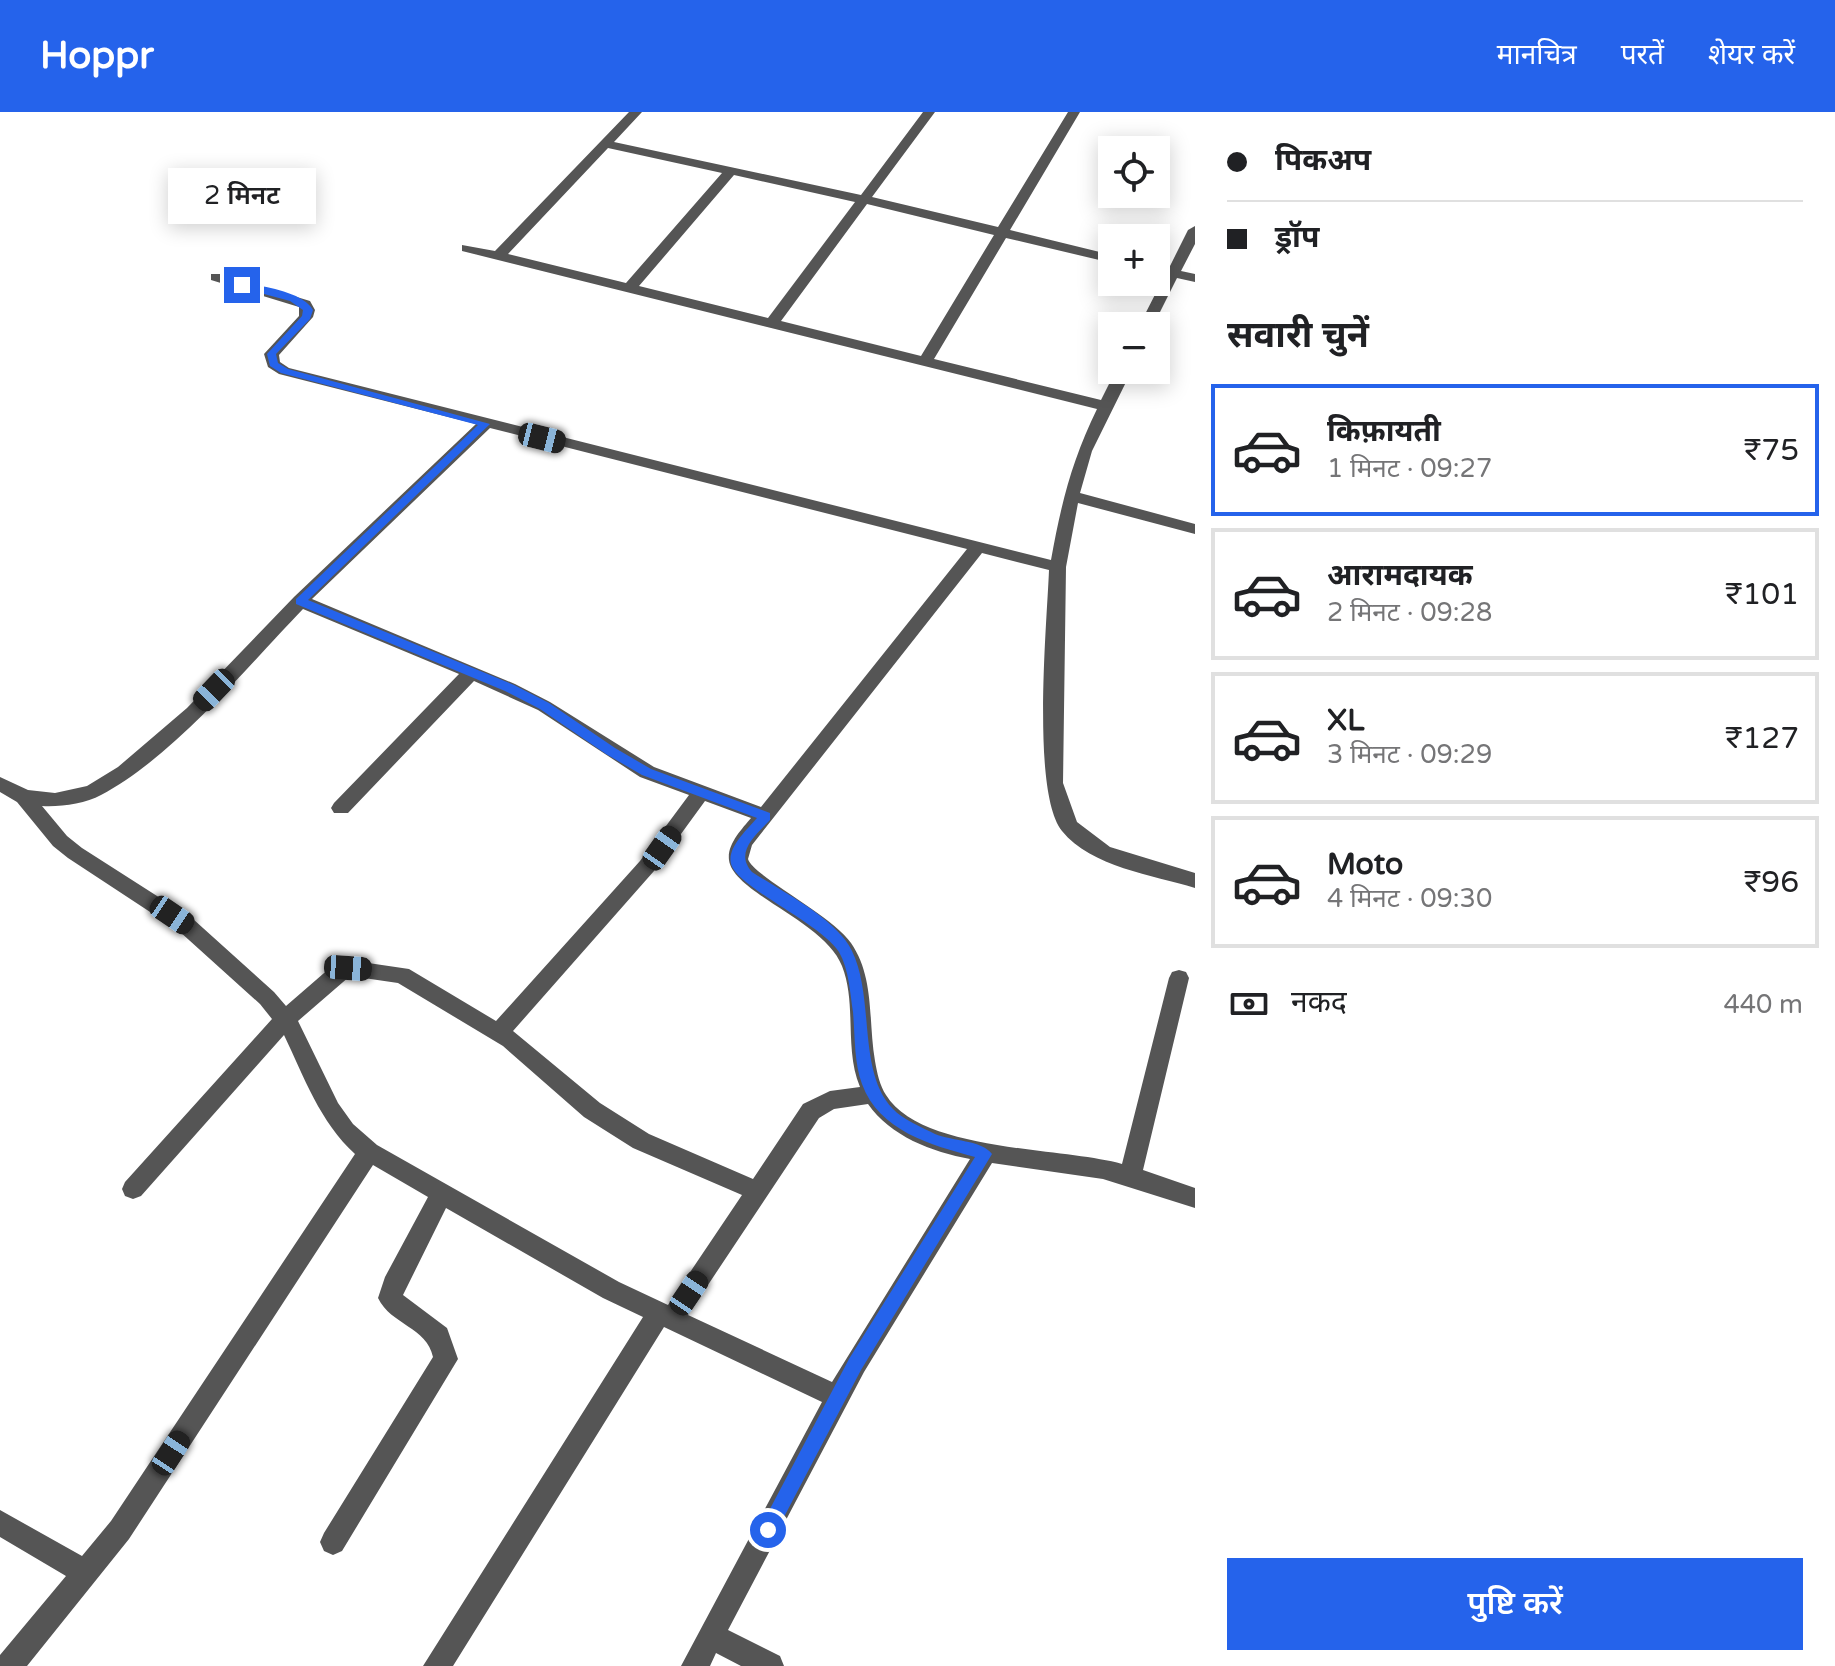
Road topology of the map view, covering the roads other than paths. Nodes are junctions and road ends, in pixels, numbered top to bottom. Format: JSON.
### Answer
{"nodes":[{"id":1,"x":636,"y":112,"type":"edge"},
{"id":2,"x":929,"y":112,"type":"edge"},
{"id":3,"x":1074,"y":112,"type":"edge"},
{"id":4,"x":606,"y":144,"type":"junction"},
{"id":5,"x":731,"y":171,"type":"junction"},
{"id":6,"x":867,"y":200,"type":"junction"},
{"id":7,"x":1195,"y":230,"type":"edge"},
{"id":8,"x":1001,"y":232,"type":"junction"},
{"id":9,"x":467,"y":248,"type":"dead end"},
{"id":10,"x":498,"y":256,"type":"junction"},
{"id":11,"x":1098,"y":256,"type":"edge"},
{"id":12,"x":1170,"y":272,"type":"edge"},
{"id":13,"x":1174,"y":273,"type":"junction"},
{"id":14,"x":216,"y":277,"type":"dead end"},
{"id":15,"x":1195,"y":278,"type":"edge"},
{"id":16,"x":629,"y":289,"type":"junction"},
{"id":17,"x":1153,"y":312,"type":"edge"},
{"id":18,"x":772,"y":323,"type":"junction"},
{"id":19,"x":925,"y":362,"type":"junction"},
{"id":20,"x":1117,"y":384,"type":"edge"},
{"id":21,"x":1105,"y":406,"type":"junction"},
{"id":22,"x":485,"y":424,"type":"junction"},
{"id":23,"x":1071,"y":496,"type":"junction"},
{"id":24,"x":1194,"y":527,"type":"edge"},
{"id":25,"x":979,"y":546,"type":"junction"},
{"id":26,"x":1058,"y":567,"type":"junction"},
{"id":27,"x":300,"y":601,"type":"junction"},
{"id":28,"x":472,"y":672,"type":"junction"},
{"id":29,"x":0,"y":784,"type":"edge"},
{"id":30,"x":700,"y":794,"type":"junction"},
{"id":31,"x":24,"y":797,"type":"junction"},
{"id":32,"x":341,"y":808,"type":"dead end"},
{"id":33,"x":766,"y":816,"type":"junction"},
{"id":34,"x":1195,"y":881,"type":"edge"},
{"id":35,"x":1179,"y":978,"type":"dead end"},
{"id":36,"x":285,"y":1019,"type":"junction"},
{"id":37,"x":499,"y":1032,"type":"junction"},
{"id":38,"x":875,"y":1094,"type":"junction"},
{"id":39,"x":369,"y":1152,"type":"junction"},
{"id":40,"x":985,"y":1154,"type":"junction"},
{"id":41,"x":1130,"y":1176,"type":"junction"},
{"id":42,"x":133,"y":1189,"type":"dead end"},
{"id":43,"x":758,"y":1191,"type":"junction"},
{"id":44,"x":442,"y":1193,"type":"junction"},
{"id":45,"x":1195,"y":1198,"type":"edge"},
{"id":46,"x":666,"y":1316,"type":"junction"},
{"id":47,"x":838,"y":1397,"type":"junction"},
{"id":48,"x":0,"y":1523,"type":"edge"},
{"id":49,"x":333,"y":1542,"type":"dead end"},
{"id":50,"x":85,"y":1572,"type":"junction"},
{"id":51,"x":711,"y":1636,"type":"junction"},
{"id":52,"x":9,"y":1666,"type":"edge"},
{"id":53,"x":437,"y":1666,"type":"edge"},
{"id":54,"x":695,"y":1666,"type":"edge"},
{"id":55,"x":770,"y":1666,"type":"edge"}],
"edges":[{"from":1,"to":4,"type":"street"},
{"from":2,"to":6,"type":"street"},
{"from":3,"to":8,"type":"street"},
{"from":4,"to":5,"type":"street"},
{"from":4,"to":10,"type":"street"},
{"from":5,"to":6,"type":"street"},
{"from":5,"to":16,"type":"street"},
{"from":6,"to":8,"type":"street"},
{"from":6,"to":18,"type":"street"},
{"from":7,"to":13,"type":"street"},
{"from":8,"to":11,"type":"street"},
{"from":8,"to":19,"type":"street"},
{"from":9,"to":10,"type":"street"},
{"from":10,"to":16,"type":"street"},
{"from":12,"to":13,"type":"street"},
{"from":13,"to":15,"type":"street"},
{"from":13,"to":17,"type":"street"},
{"from":14,"to":22,"type":"street"},
{"from":16,"to":18,"type":"street"},
{"from":18,"to":19,"type":"street"},
{"from":19,"to":21,"type":"street"},
{"from":20,"to":21,"type":"street"},
{"from":21,"to":23,"type":"street"},
{"from":22,"to":25,"type":"street"},
{"from":22,"to":27,"type":"street"},
{"from":23,"to":24,"type":"street"},
{"from":23,"to":26,"type":"street"},
{"from":25,"to":26,"type":"street"},
{"from":25,"to":33,"type":"street"},
{"from":26,"to":34,"type":"street"},
{"from":27,"to":28,"type":"street"},
{"from":27,"to":31,"type":"street"},
{"from":28,"to":30,"type":"street"},
{"from":28,"to":32,"type":"street"},
{"from":29,"to":31,"type":"street"},
{"from":30,"to":33,"type":"street"},
{"from":30,"to":37,"type":"street"},
{"from":31,"to":36,"type":"street"},
{"from":33,"to":38,"type":"street"},
{"from":35,"to":41,"type":"street"},
{"from":36,"to":37,"type":"street"},
{"from":36,"to":39,"type":"street"},
{"from":36,"to":42,"type":"street"},
{"from":37,"to":43,"type":"street"},
{"from":38,"to":40,"type":"street"},
{"from":38,"to":43,"type":"street"},
{"from":39,"to":44,"type":"street"},
{"from":39,"to":50,"type":"street"},
{"from":40,"to":41,"type":"street"},
{"from":40,"to":47,"type":"street"},
{"from":41,"to":45,"type":"street"},
{"from":43,"to":46,"type":"street"},
{"from":44,"to":46,"type":"street"},
{"from":44,"to":49,"type":"street"},
{"from":46,"to":47,"type":"street"},
{"from":46,"to":53,"type":"street"},
{"from":47,"to":51,"type":"street"},
{"from":48,"to":50,"type":"street"},
{"from":50,"to":52,"type":"street"},
{"from":51,"to":54,"type":"street"},
{"from":51,"to":55,"type":"street"}]}
